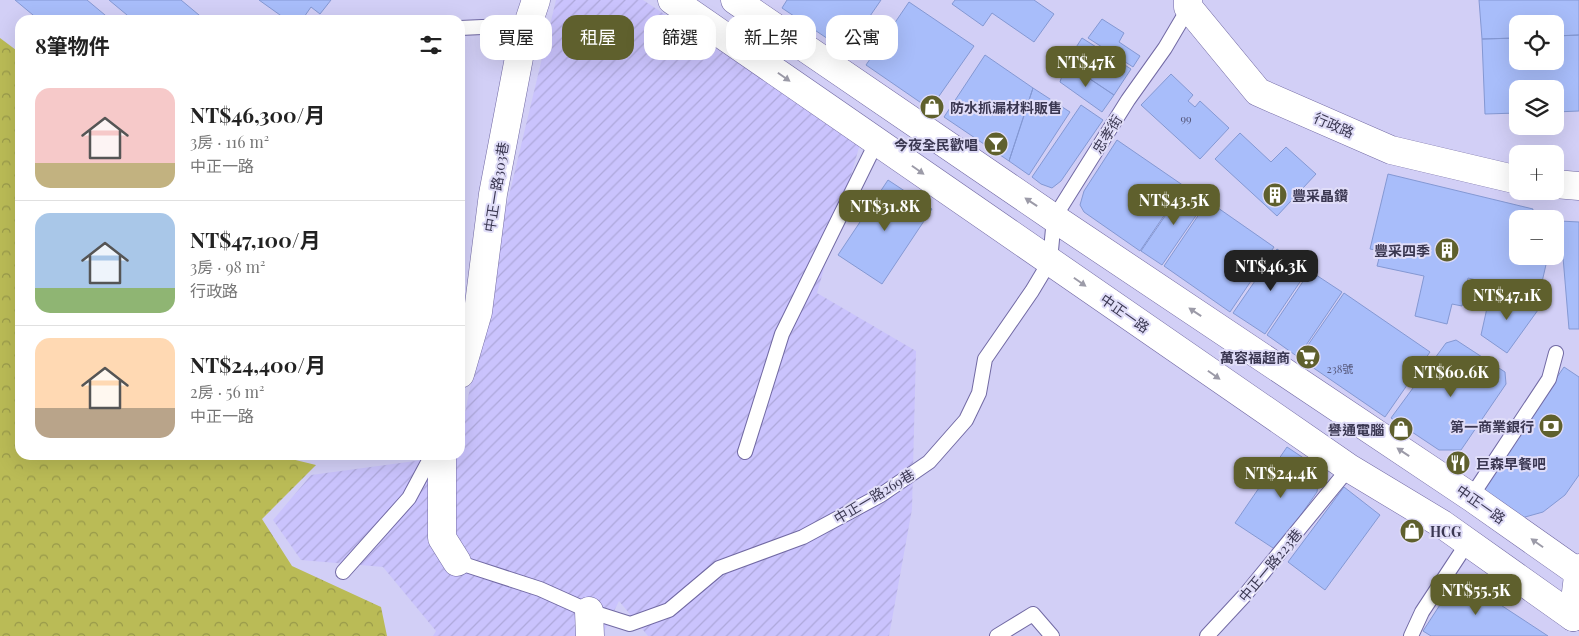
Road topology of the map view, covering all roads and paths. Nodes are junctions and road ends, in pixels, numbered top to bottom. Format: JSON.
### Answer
{"nodes":[{"id":1,"x":672,"y":0,"type":"edge"},
{"id":2,"x":736,"y":0,"type":"edge"},
{"id":3,"x":1190,"y":2,"type":"edge"},
{"id":4,"x":532,"y":12,"type":"edge"},
{"id":5,"x":465,"y":27,"type":"edge"},
{"id":6,"x":877,"y":141,"type":"junction"},
{"id":7,"x":1509,"y":178,"type":"edge"},
{"id":8,"x":1564,"y":185,"type":"edge"},
{"id":9,"x":1579,"y":186,"type":"edge"},
{"id":10,"x":1054,"y":218,"type":"junction"},
{"id":11,"x":1050,"y":261,"type":"junction"},
{"id":12,"x":1556,"y":354,"type":"dead end"},
{"id":13,"x":465,"y":357,"type":"edge"},
{"id":14,"x":745,"y":452,"type":"dead end"},
{"id":15,"x":429,"y":460,"type":"edge"},
{"id":16,"x":442,"y":460,"type":"edge"},
{"id":17,"x":1349,"y":468,"type":"junction"},
{"id":18,"x":1471,"y":498,"type":"junction"},
{"id":19,"x":1468,"y":542,"type":"junction"},
{"id":20,"x":457,"y":562,"type":"joint"},
{"id":21,"x":1578,"y":571,"type":"edge"},
{"id":22,"x":343,"y":572,"type":"dead end"},
{"id":23,"x":1576,"y":613,"type":"edge"},
{"id":24,"x":589,"y":623,"type":"edge"},
{"id":25,"x":997,"y":636,"type":"edge"},
{"id":26,"x":1052,"y":636,"type":"edge"},
{"id":27,"x":1207,"y":636,"type":"edge"},
{"id":28,"x":1411,"y":636,"type":"edge"}],
"edges":[{"from":1,"to":6,"type":"main road","name":"中正一路","one_way":true},
{"from":10,"to":2,"type":"main road","name":"中正一路","one_way":true},
{"from":3,"to":7,"type":"main road","name":"行政路"},
{"from":3,"to":10,"type":"lane","name":"忠孝街"},
{"from":4,"to":5,"type":"lane"},
{"from":4,"to":13,"type":"main road","name":"中正一路303巷"},
{"from":6,"to":11,"type":"main road","name":"中正一路","one_way":true},
{"from":6,"to":14,"type":"lane"},
{"from":8,"to":9,"type":"main road"},
{"from":10,"to":11,"type":"lane","name":"中正一路269巷"},
{"from":18,"to":10,"type":"main road","name":"中正一路","one_way":true},
{"from":11,"to":17,"type":"main road","name":"中正一路","one_way":true},
{"from":11,"to":24,"type":"lane","name":"中正一路269巷"},
{"from":12,"to":18,"type":"lane"},
{"from":15,"to":22,"type":"lane"},
{"from":16,"to":20,"type":"main road"},
{"from":17,"to":19,"type":"main road","name":"中正一路"},
{"from":17,"to":27,"type":"lane","name":"中正一路223巷"},
{"from":21,"to":18,"type":"main road","name":"中正一路","one_way":true},
{"from":19,"to":23,"type":"main road","name":"中正一路"},
{"from":19,"to":28,"type":"lane"},
{"from":20,"to":24,"type":"lane","name":"中正一路269巷"},
{"from":21,"to":23,"type":"main road"},
{"from":25,"to":26,"type":"lane"}]}
